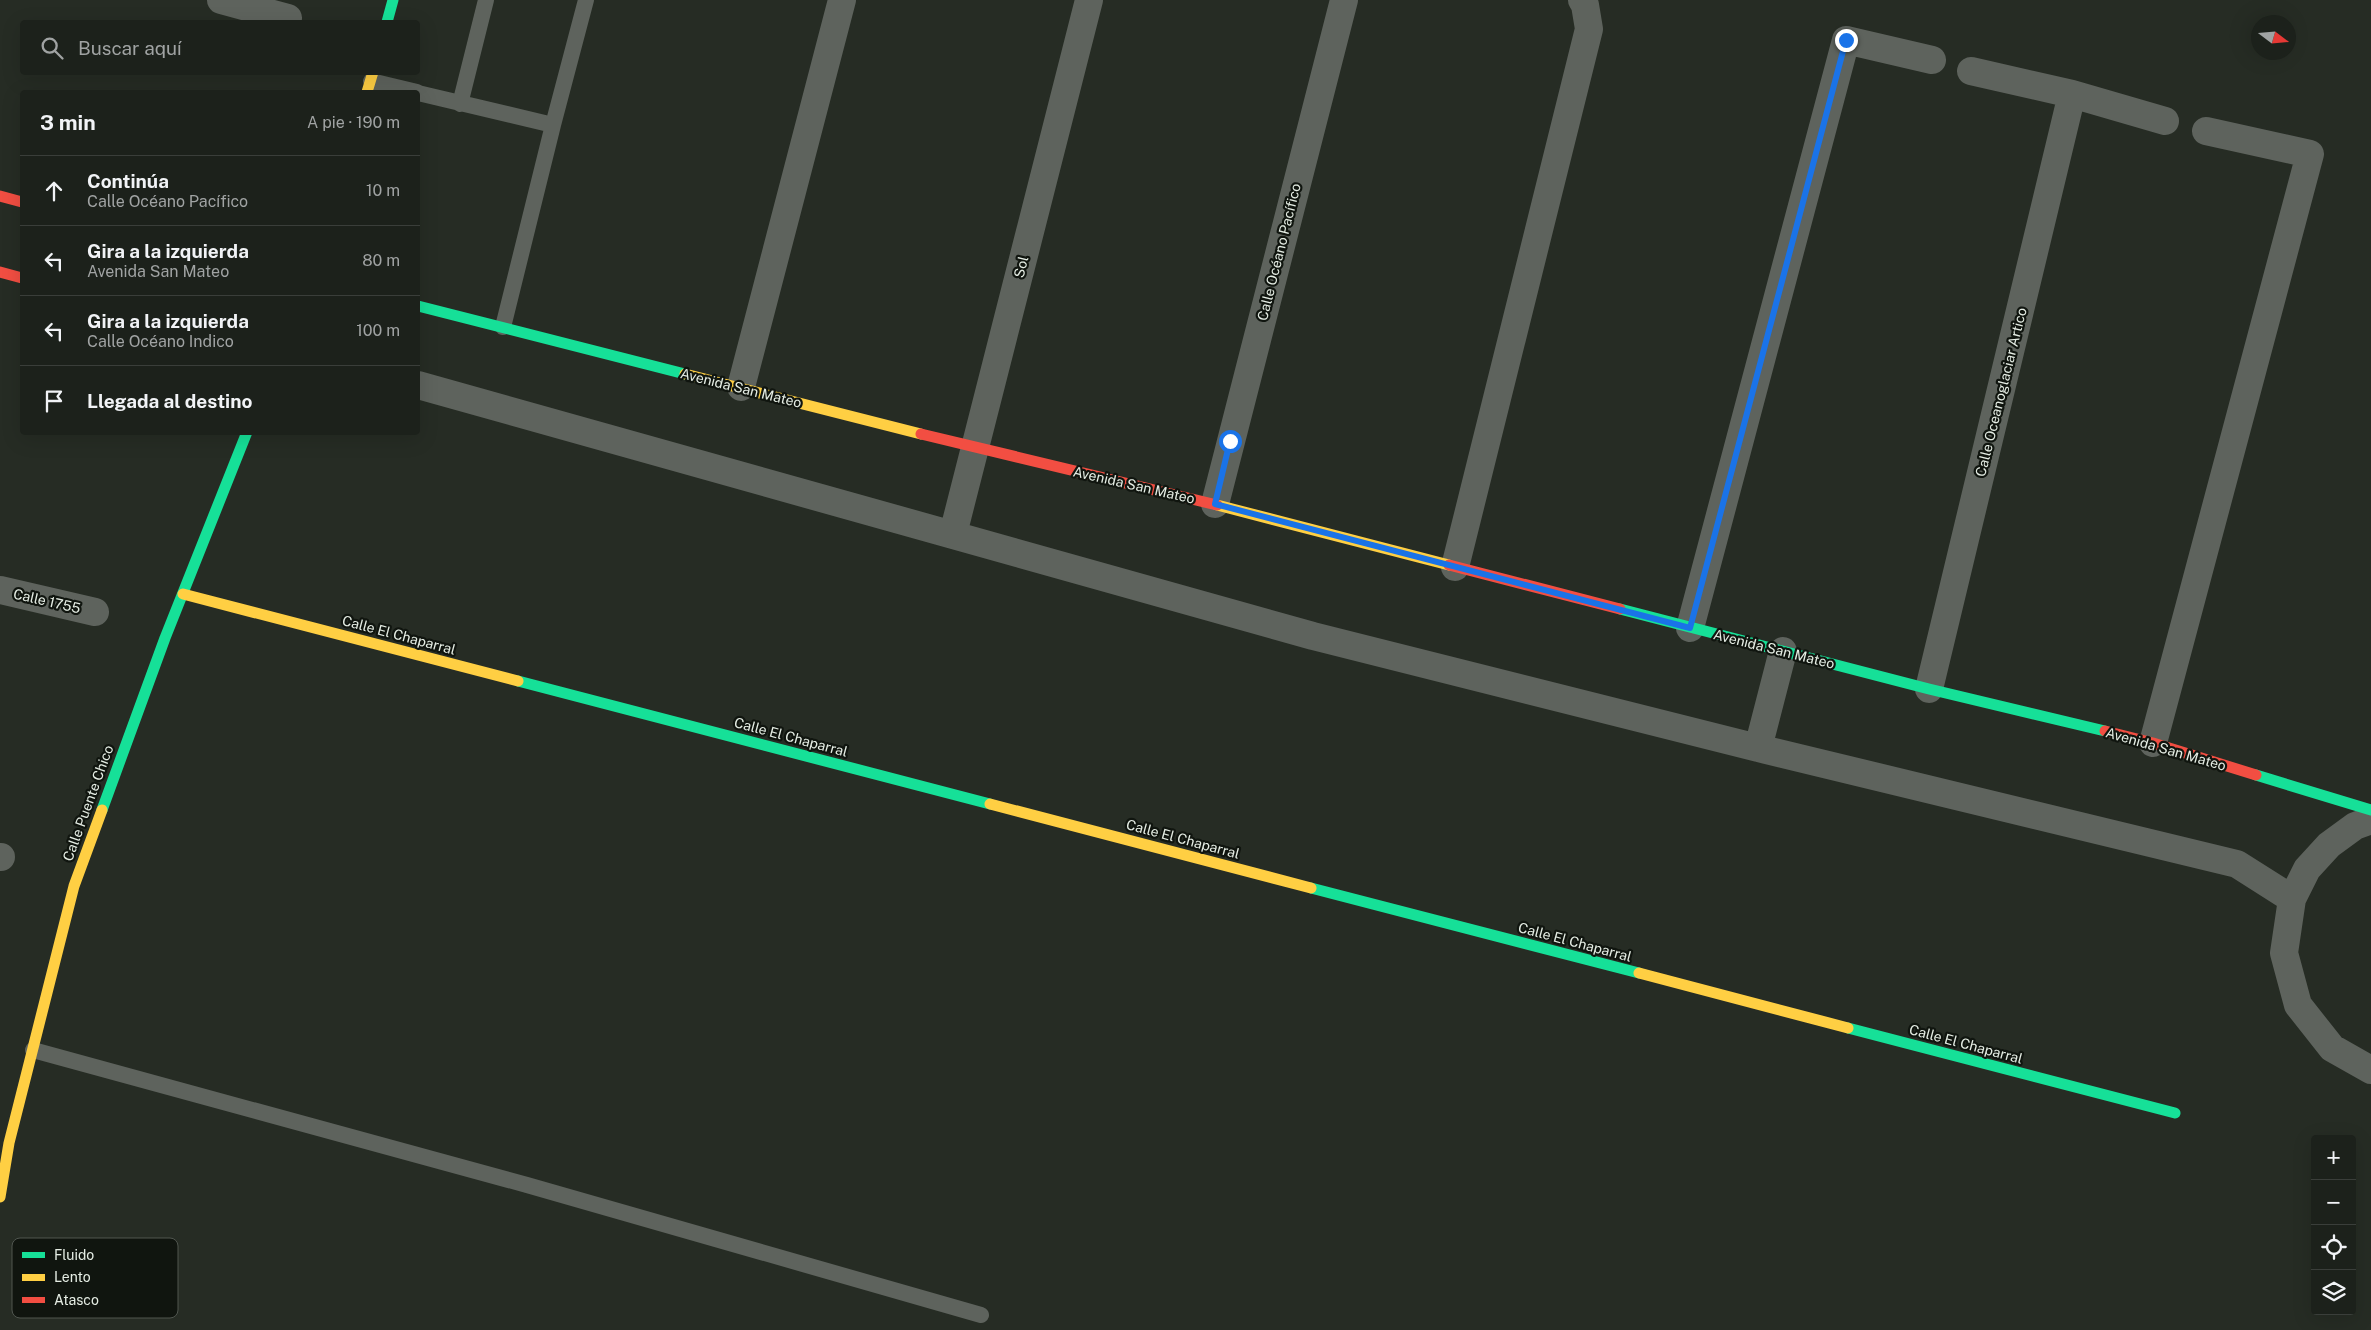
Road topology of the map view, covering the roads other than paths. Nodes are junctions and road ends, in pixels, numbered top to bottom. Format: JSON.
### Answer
{"nodes":[{"id":1,"x":221,"y":0,"type":"edge"},
{"id":2,"x":393,"y":0,"type":"edge"},
{"id":3,"x":486,"y":0,"type":"edge"},
{"id":4,"x":586,"y":0,"type":"edge"},
{"id":5,"x":842,"y":0,"type":"edge"},
{"id":6,"x":1089,"y":0,"type":"edge"},
{"id":7,"x":1344,"y":0,"type":"edge"},
{"id":8,"x":1582,"y":0,"type":"edge"},
{"id":9,"x":288,"y":18,"type":"dead end"},
{"id":10,"x":388,"y":20,"type":"edge"},
{"id":11,"x":1932,"y":60,"type":"dead end"},
{"id":12,"x":1971,"y":71,"type":"dead end"},
{"id":13,"x":370,"y":82,"type":"edge"},
{"id":14,"x":404,"y":90,"type":"edge"},
{"id":15,"x":420,"y":94,"type":"edge"},
{"id":16,"x":2072,"y":94,"type":"junction"},
{"id":17,"x":460,"y":104,"type":"junction"},
{"id":18,"x":2165,"y":121,"type":"dead end"},
{"id":19,"x":553,"y":125,"type":"junction"},
{"id":20,"x":2206,"y":131,"type":"dead end"},
{"id":21,"x":0,"y":196,"type":"edge"},
{"id":22,"x":20,"y":201,"type":"edge"},
{"id":23,"x":0,"y":272,"type":"edge"},
{"id":24,"x":20,"y":277,"type":"edge"},
{"id":25,"x":420,"y":306,"type":"edge"},
{"id":26,"x":503,"y":327,"type":"junction"},
{"id":27,"x":420,"y":386,"type":"edge"},
{"id":28,"x":741,"y":387,"type":"junction"},
{"id":29,"x":246,"y":435,"type":"edge"},
{"id":30,"x":976,"y":448,"type":"junction"},
{"id":31,"x":1215,"y":504,"type":"junction"},
{"id":32,"x":953,"y":534,"type":"junction"},
{"id":33,"x":1456,"y":568,"type":"junction"},
{"id":34,"x":0,"y":590,"type":"edge"},
{"id":35,"x":183,"y":594,"type":"junction"},
{"id":36,"x":95,"y":612,"type":"dead end"},
{"id":37,"x":1690,"y":628,"type":"junction"},
{"id":38,"x":1783,"y":651,"type":"junction"},
{"id":39,"x":1929,"y":689,"type":"junction"},
{"id":40,"x":2153,"y":743,"type":"junction"},
{"id":41,"x":1758,"y":748,"type":"junction"},
{"id":42,"x":2371,"y":810,"type":"edge"},
{"id":43,"x":2371,"y":820,"type":"edge"},
{"id":44,"x":2292,"y":899,"type":"junction"},
{"id":45,"x":33,"y":1050,"type":"junction"},
{"id":46,"x":2371,"y":1070,"type":"edge"},
{"id":47,"x":2175,"y":1114,"type":"dead end"},
{"id":48,"x":0,"y":1197,"type":"edge"},
{"id":49,"x":981,"y":1315,"type":"dead end"}],
"edges":[{"from":1,"to":9,"type":"street"},
{"from":2,"to":10,"type":"street"},
{"from":3,"to":17,"type":"lane"},
{"from":4,"to":19,"type":"lane"},
{"from":5,"to":28,"type":"street"},
{"from":6,"to":30,"type":"street","name":"Sol"},
{"from":7,"to":31,"type":"street","name":"Calle Océano Pacífico"},
{"from":8,"to":33,"type":"street"},
{"from":11,"to":37,"type":"street"},
{"from":12,"to":16,"type":"street"},
{"from":13,"to":14,"type":"lane"},
{"from":15,"to":17,"type":"lane"},
{"from":16,"to":18,"type":"street"},
{"from":16,"to":39,"type":"street","name":"Calle Oceanoglaciar Artico"},
{"from":17,"to":19,"type":"lane"},
{"from":19,"to":26,"type":"lane"},
{"from":20,"to":40,"type":"street"},
{"from":21,"to":22,"type":"street"},
{"from":23,"to":24,"type":"street"},
{"from":25,"to":26,"type":"street","name":"Avenida San Mateo"},
{"from":26,"to":28,"type":"street","name":"Avenida San Mateo"},
{"from":27,"to":32,"type":"street"},
{"from":28,"to":30,"type":"street","name":"Avenida San Mateo"},
{"from":29,"to":35,"type":"street","name":"Calle Puente Chico"},
{"from":30,"to":31,"type":"street","name":"Avenida San Mateo"},
{"from":30,"to":32,"type":"street","name":"Sol"},
{"from":31,"to":33,"type":"street","name":"Avenida San Mateo"},
{"from":32,"to":41,"type":"street"},
{"from":33,"to":37,"type":"street","name":"Avenida San Mateo"},
{"from":34,"to":36,"type":"street","name":"Calle 1755"},
{"from":35,"to":45,"type":"street","name":"Calle Puente Chico"},
{"from":35,"to":47,"type":"street","name":"Calle El Chaparral"},
{"from":37,"to":38,"type":"street","name":"Avenida San Mateo"},
{"from":38,"to":39,"type":"street","name":"Avenida San Mateo"},
{"from":38,"to":41,"type":"street"},
{"from":39,"to":40,"type":"street","name":"Avenida San Mateo"},
{"from":40,"to":42,"type":"street","name":"Avenida San Mateo"},
{"from":41,"to":44,"type":"street"},
{"from":43,"to":44,"type":"street"},
{"from":44,"to":46,"type":"street"},
{"from":45,"to":48,"type":"street","name":"Calle Puente Chico"},
{"from":45,"to":49,"type":"lane"}]}
